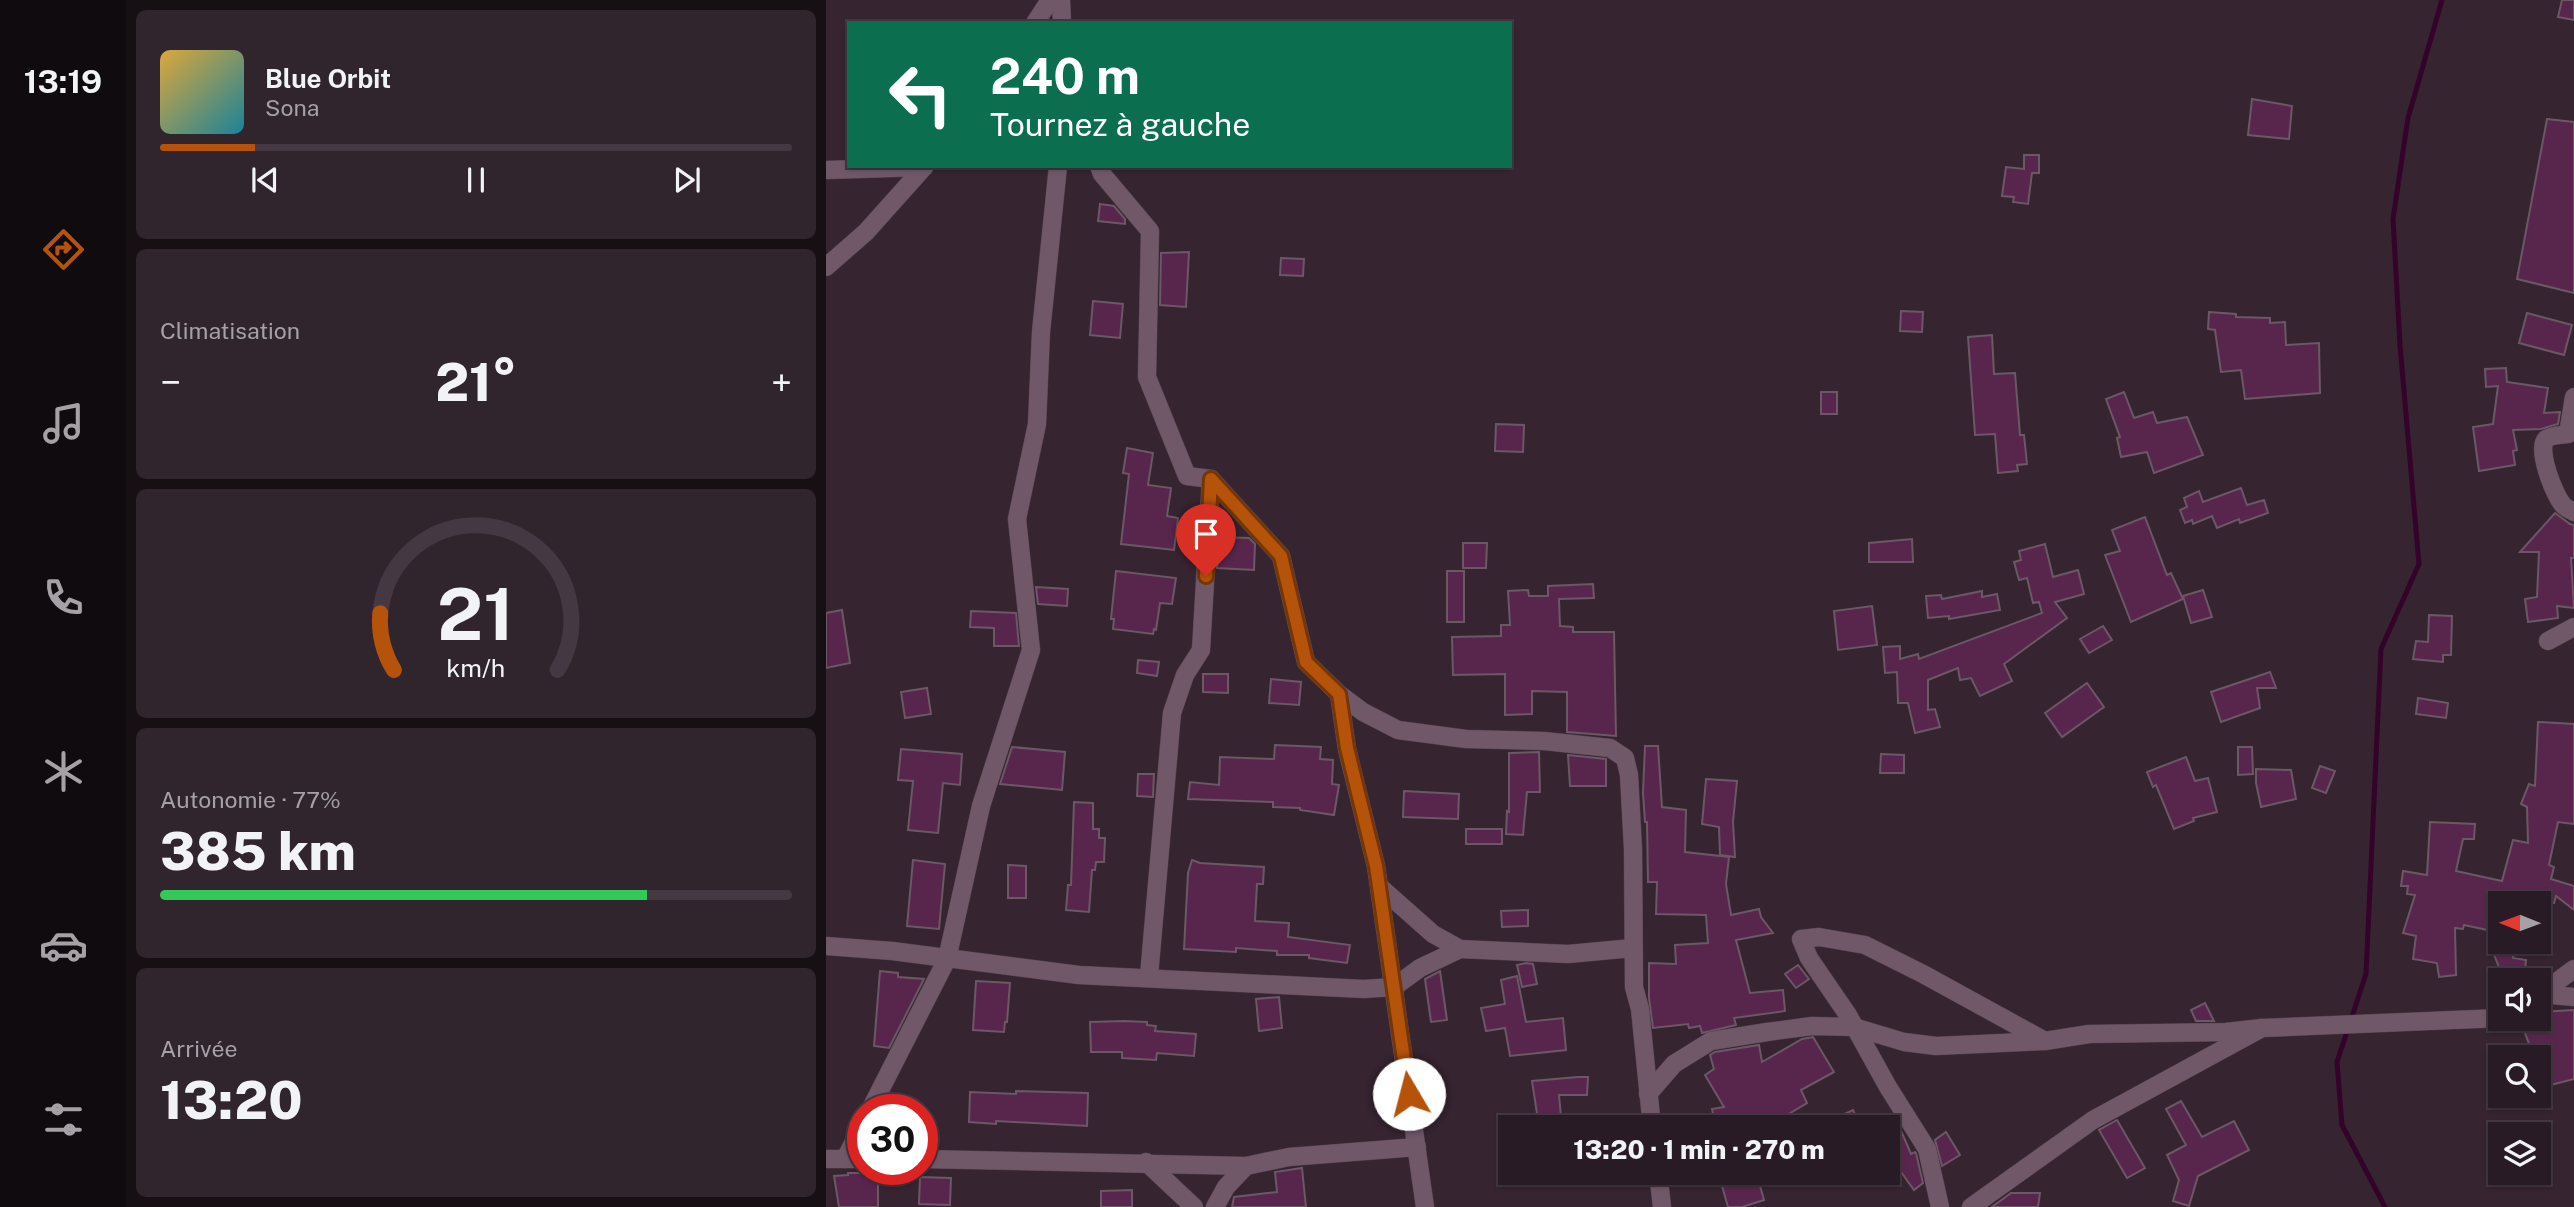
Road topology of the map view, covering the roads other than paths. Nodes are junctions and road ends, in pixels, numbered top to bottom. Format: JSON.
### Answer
{"nodes":[{"id":1,"x":1050,"y":0,"type":"edge"},
{"id":2,"x":1061,"y":0,"type":"edge"},
{"id":3,"x":1036,"y":21,"type":"edge"},
{"id":4,"x":1062,"y":21,"type":"edge"},
{"id":5,"x":892,"y":168,"type":"edge"},
{"id":6,"x":924,"y":168,"type":"edge"},
{"id":7,"x":1058,"y":168,"type":"edge"},
{"id":8,"x":1100,"y":168,"type":"edge"},
{"id":9,"x":826,"y":170,"type":"edge"},
{"id":10,"x":826,"y":267,"type":"edge"},
{"id":11,"x":2574,"y":397,"type":"edge"},
{"id":12,"x":2571,"y":433,"type":"edge"},
{"id":13,"x":1211,"y":479,"type":"junction"},
{"id":14,"x":2574,"y":512,"type":"edge"},
{"id":15,"x":2574,"y":627,"type":"edge"},
{"id":16,"x":2548,"y":641,"type":"dead end"},
{"id":17,"x":1339,"y":694,"type":"junction"},
{"id":18,"x":1380,"y":887,"type":"junction"},
{"id":19,"x":826,"y":946,"type":"edge"},
{"id":20,"x":1633,"y":948,"type":"junction"},
{"id":21,"x":1460,"y":949,"type":"junction"},
{"id":22,"x":947,"y":959,"type":"junction"},
{"id":23,"x":2574,"y":969,"type":"edge"},
{"id":24,"x":1149,"y":976,"type":"junction"},
{"id":25,"x":1394,"y":987,"type":"junction"},
{"id":26,"x":2551,"y":987,"type":"edge"},
{"id":27,"x":2551,"y":996,"type":"edge"},
{"id":28,"x":2574,"y":997,"type":"edge"},
{"id":29,"x":2488,"y":1018,"type":"edge"},
{"id":30,"x":1854,"y":1027,"type":"junction"},
{"id":31,"x":2262,"y":1028,"type":"junction"},
{"id":32,"x":2045,"y":1041,"type":"junction"},
{"id":33,"x":878,"y":1094,"type":"edge"},
{"id":34,"x":1648,"y":1094,"type":"junction"},
{"id":35,"x":1651,"y":1115,"type":"edge"},
{"id":36,"x":1417,"y":1147,"type":"junction"},
{"id":37,"x":826,"y":1159,"type":"edge"},
{"id":38,"x":847,"y":1159,"type":"edge"},
{"id":39,"x":938,"y":1159,"type":"edge"},
{"id":40,"x":1146,"y":1163,"type":"junction"},
{"id":41,"x":1246,"y":1166,"type":"junction"},
{"id":42,"x":1659,"y":1185,"type":"edge"},
{"id":43,"x":1194,"y":1207,"type":"edge"},
{"id":44,"x":1215,"y":1207,"type":"edge"},
{"id":45,"x":1424,"y":1207,"type":"edge"},
{"id":46,"x":1662,"y":1207,"type":"edge"},
{"id":47,"x":1940,"y":1207,"type":"edge"},
{"id":48,"x":1971,"y":1207,"type":"edge"}],
"edges":[{"from":1,"to":3,"type":"street"},
{"from":2,"to":4,"type":"street"},
{"from":5,"to":9,"type":"street"},
{"from":6,"to":10,"type":"street"},
{"from":7,"to":22,"type":"street"},
{"from":8,"to":13,"type":"street"},
{"from":11,"to":12,"type":"street"},
{"from":12,"to":14,"type":"street"},
{"from":13,"to":17,"type":"street"},
{"from":13,"to":24,"type":"street"},
{"from":15,"to":16,"type":"street"},
{"from":17,"to":18,"type":"street"},
{"from":17,"to":20,"type":"street"},
{"from":18,"to":21,"type":"street"},
{"from":18,"to":25,"type":"street"},
{"from":19,"to":22,"type":"street"},
{"from":20,"to":21,"type":"street"},
{"from":20,"to":34,"type":"street"},
{"from":21,"to":25,"type":"street"},
{"from":22,"to":24,"type":"street"},
{"from":22,"to":33,"type":"street"},
{"from":23,"to":26,"type":"street"},
{"from":24,"to":25,"type":"street"},
{"from":25,"to":36,"type":"street"},
{"from":27,"to":28,"type":"street"},
{"from":29,"to":31,"type":"street"},
{"from":30,"to":32,"type":"street"},
{"from":30,"to":32,"type":"street"},
{"from":30,"to":34,"type":"street"},
{"from":30,"to":47,"type":"street"},
{"from":31,"to":32,"type":"street"},
{"from":31,"to":48,"type":"street"},
{"from":34,"to":35,"type":"street"},
{"from":36,"to":41,"type":"street"},
{"from":36,"to":45,"type":"street"},
{"from":37,"to":38,"type":"street"},
{"from":39,"to":40,"type":"street"},
{"from":40,"to":41,"type":"street"},
{"from":40,"to":43,"type":"street"},
{"from":41,"to":44,"type":"street"},
{"from":42,"to":46,"type":"street"}]}
